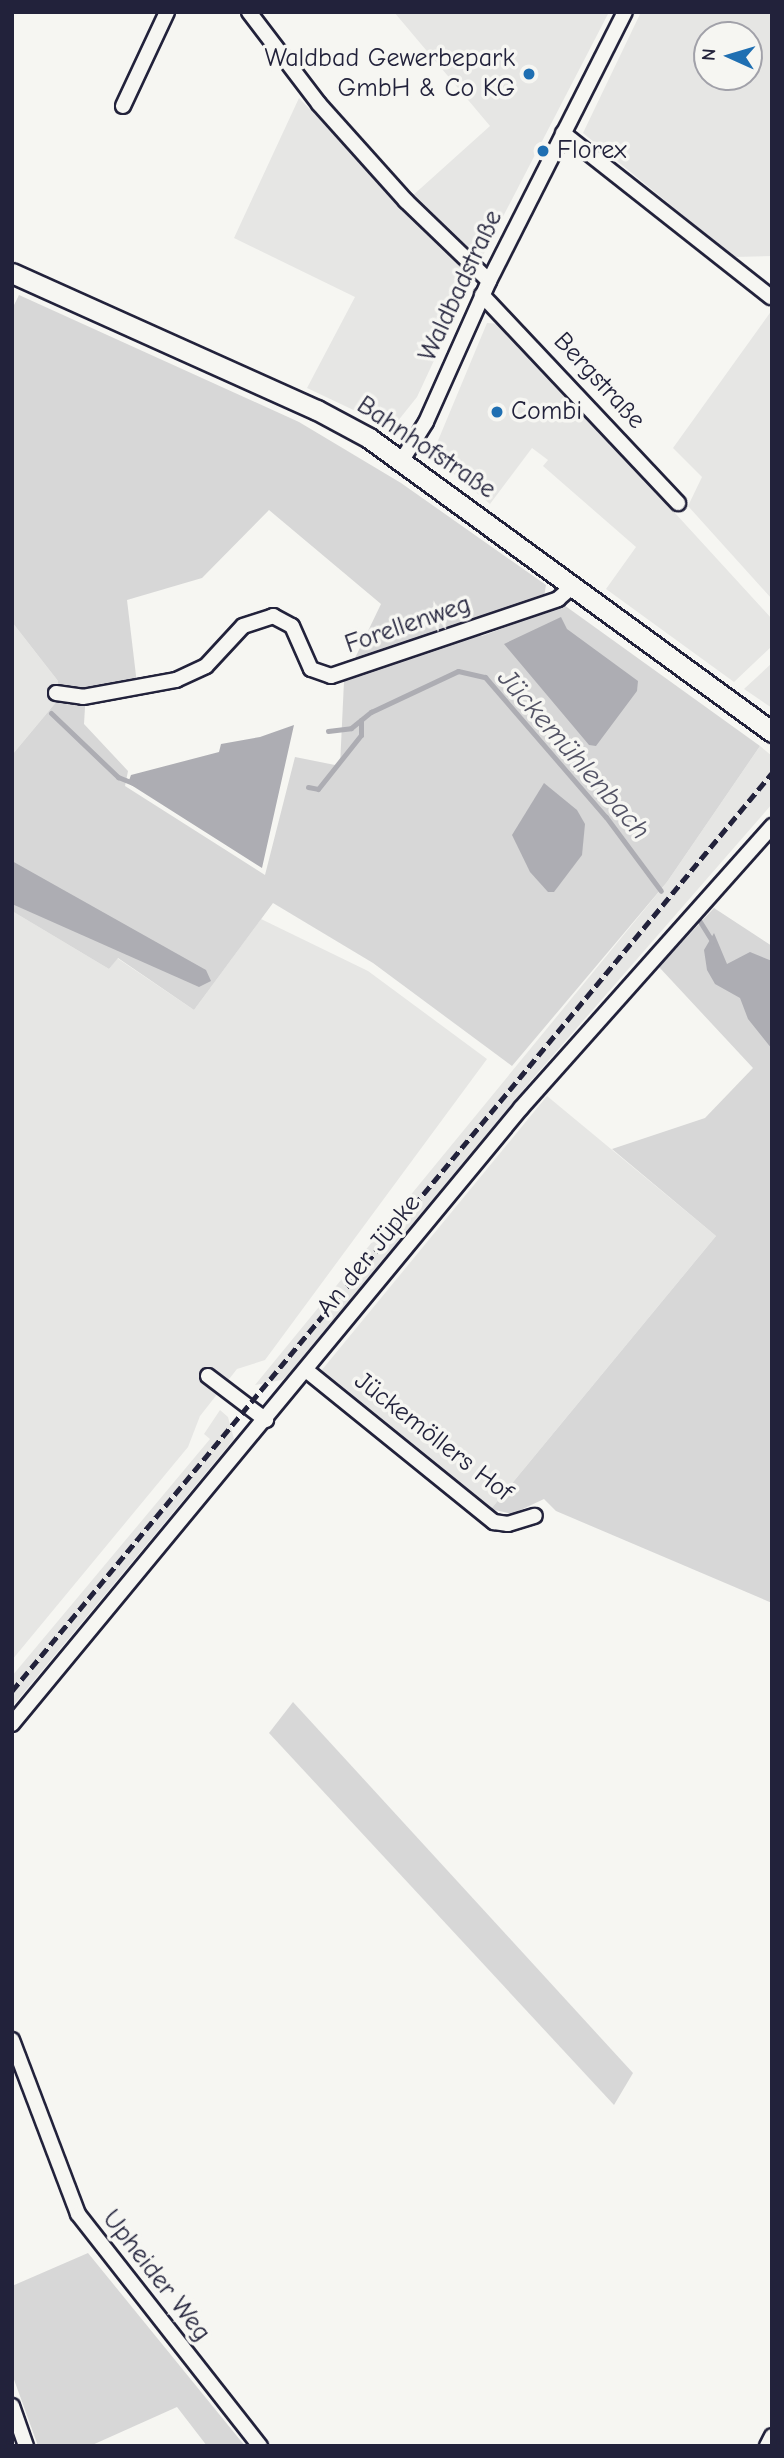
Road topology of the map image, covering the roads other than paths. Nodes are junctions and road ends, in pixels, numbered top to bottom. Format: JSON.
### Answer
{"nodes":[{"id":1,"x":167,"y":12,"type":"edge"},
{"id":2,"x":249,"y":12,"type":"edge"},
{"id":3,"x":625,"y":12,"type":"edge"},
{"id":4,"x":123,"y":106,"type":"dead end"},
{"id":5,"x":563,"y":133,"type":"junction"},
{"id":6,"x":12,"y":273,"type":"edge"},
{"id":7,"x":489,"y":281,"type":"junction"},
{"id":8,"x":482,"y":295,"type":"junction"},
{"id":9,"x":771,"y":297,"type":"edge"},
{"id":10,"x":402,"y":460,"type":"junction"},
{"id":11,"x":678,"y":503,"type":"dead end"},
{"id":12,"x":574,"y":584,"type":"junction"},
{"id":13,"x":56,"y":693,"type":"dead end"},
{"id":14,"x":772,"y":732,"type":"edge"},
{"id":15,"x":772,"y":826,"type":"edge"},
{"id":16,"x":306,"y":1370,"type":"junction"},
{"id":17,"x":208,"y":1376,"type":"dead end"},
{"id":18,"x":266,"y":1420,"type":"junction"},
{"id":19,"x":535,"y":1516,"type":"dead end"},
{"id":20,"x":12,"y":1724,"type":"edge"},
{"id":21,"x":12,"y":2040,"type":"edge"},
{"id":22,"x":12,"y":2406,"type":"edge"},
{"id":23,"x":772,"y":2436,"type":"edge"},
{"id":24,"x":26,"y":2446,"type":"edge"},
{"id":25,"x":260,"y":2446,"type":"edge"},
{"id":26,"x":767,"y":2446,"type":"edge"}],
"edges":[{"from":1,"to":4,"type":"street"},
{"from":2,"to":7,"type":"street"},
{"from":3,"to":5,"type":"street","name":"Waldbadstraße"},
{"from":5,"to":7,"type":"street","name":"Waldbadstraße"},
{"from":5,"to":9,"type":"street"},
{"from":6,"to":10,"type":"street","name":"Bahnhofstraße"},
{"from":7,"to":8,"type":"street","name":"Waldbadstraße"},
{"from":8,"to":10,"type":"street","name":"Waldbadstraße"},
{"from":8,"to":11,"type":"street","name":"Bergstraße"},
{"from":10,"to":12,"type":"street","name":"Bahnhofstraße"},
{"from":12,"to":13,"type":"street","name":"Forellenweg"},
{"from":12,"to":14,"type":"street","name":"Bahnhofstraße"},
{"from":15,"to":16,"type":"street","name":"An der Jüpke"},
{"from":16,"to":18,"type":"street","name":"An der Jüpke"},
{"from":16,"to":19,"type":"street","name":"Jückemöllers Hof"},
{"from":17,"to":18,"type":"street"},
{"from":18,"to":20,"type":"street","name":"An der Jüpke"},
{"from":21,"to":25,"type":"street","name":"Upheider Weg"},
{"from":22,"to":24,"type":"street"},
{"from":23,"to":26,"type":"street"}]}
